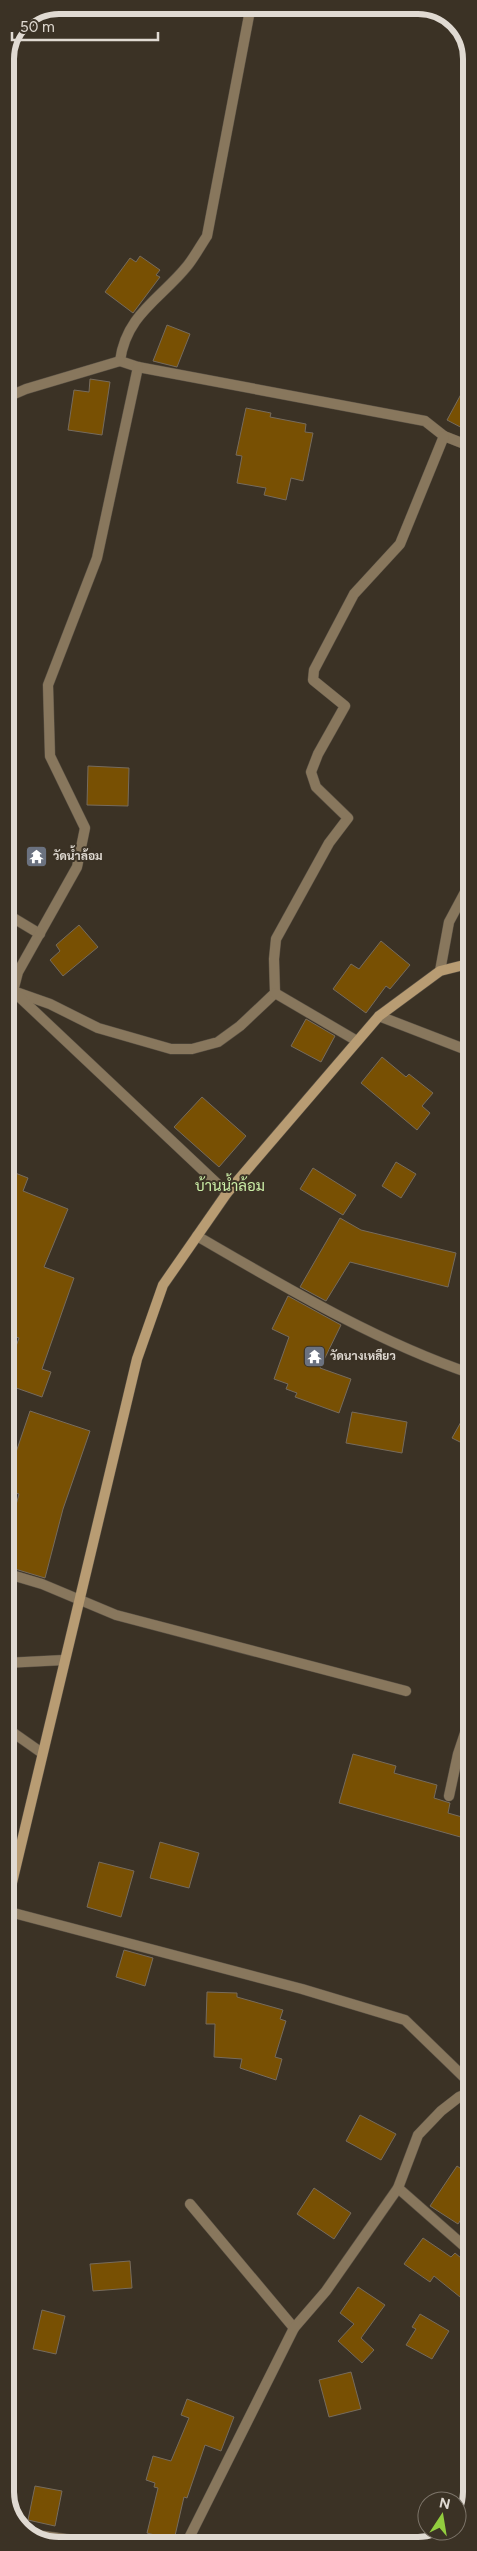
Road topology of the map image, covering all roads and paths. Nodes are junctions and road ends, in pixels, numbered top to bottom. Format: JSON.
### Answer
{"nodes":[{"id":1,"x":249,"y":14,"type":"edge"},
{"id":2,"x":120,"y":361,"type":"junction"},
{"id":3,"x":138,"y":367,"type":"junction"},
{"id":4,"x":14,"y":394,"type":"edge"},
{"id":5,"x":444,"y":436,"type":"junction"},
{"id":6,"x":463,"y":443,"type":"edge"},
{"id":7,"x":463,"y":895,"type":"edge"},
{"id":8,"x":14,"y":918,"type":"edge"},
{"id":9,"x":40,"y":934,"type":"junction"},
{"id":10,"x":463,"y":966,"type":"edge"},
{"id":11,"x":440,"y":971,"type":"junction"},
{"id":12,"x":14,"y":980,"type":"edge"},
{"id":13,"x":14,"y":993,"type":"edge"},
{"id":14,"x":275,"y":993,"type":"junction"},
{"id":15,"x":14,"y":996,"type":"edge"},
{"id":16,"x":379,"y":1016,"type":"junction"},
{"id":17,"x":357,"y":1041,"type":"junction"},
{"id":18,"x":463,"y":1049,"type":"edge"},
{"id":19,"x":227,"y":1193,"type":"junction"},
{"id":20,"x":197,"y":1236,"type":"junction"},
{"id":21,"x":463,"y":1371,"type":"edge"},
{"id":22,"x":14,"y":1576,"type":"edge"},
{"id":23,"x":81,"y":1600,"type":"junction"},
{"id":24,"x":64,"y":1660,"type":"junction"},
{"id":25,"x":14,"y":1663,"type":"edge"},
{"id":26,"x":406,"y":1691,"type":"dead end"},
{"id":27,"x":14,"y":1734,"type":"edge"},
{"id":28,"x":463,"y":1739,"type":"edge"},
{"id":29,"x":42,"y":1753,"type":"junction"},
{"id":30,"x":449,"y":1796,"type":"dead end"},
{"id":31,"x":14,"y":1877,"type":"edge"},
{"id":32,"x":14,"y":1914,"type":"edge"},
{"id":33,"x":463,"y":2076,"type":"edge"},
{"id":34,"x":463,"y":2095,"type":"edge"},
{"id":35,"x":398,"y":2188,"type":"junction"},
{"id":36,"x":190,"y":2204,"type":"dead end"},
{"id":37,"x":463,"y":2245,"type":"edge"},
{"id":38,"x":294,"y":2328,"type":"junction"},
{"id":39,"x":190,"y":2537,"type":"edge"}],
"edges":[{"from":1,"to":2,"type":"street"},
{"from":2,"to":3,"type":"street"},
{"from":2,"to":4,"type":"street"},
{"from":3,"to":5,"type":"street"},
{"from":3,"to":9,"type":"street"},
{"from":5,"to":6,"type":"street"},
{"from":5,"to":14,"type":"street"},
{"from":7,"to":11,"type":"street"},
{"from":8,"to":9,"type":"street"},
{"from":9,"to":12,"type":"street"},
{"from":10,"to":11,"type":"main road"},
{"from":11,"to":16,"type":"main road"},
{"from":13,"to":14,"type":"street"},
{"from":14,"to":17,"type":"street"},
{"from":15,"to":19,"type":"street"},
{"from":16,"to":17,"type":"main road"},
{"from":16,"to":18,"type":"street"},
{"from":17,"to":19,"type":"main road"},
{"from":19,"to":20,"type":"main road"},
{"from":20,"to":21,"type":"street"},
{"from":20,"to":23,"type":"main road"},
{"from":22,"to":23,"type":"street"},
{"from":23,"to":24,"type":"main road"},
{"from":23,"to":26,"type":"street"},
{"from":24,"to":25,"type":"street"},
{"from":24,"to":29,"type":"main road"},
{"from":27,"to":29,"type":"street"},
{"from":28,"to":30,"type":"street"},
{"from":29,"to":31,"type":"main road"},
{"from":32,"to":33,"type":"street"},
{"from":34,"to":35,"type":"street"},
{"from":35,"to":37,"type":"street"},
{"from":35,"to":38,"type":"street"},
{"from":36,"to":38,"type":"street"},
{"from":38,"to":39,"type":"street"}]}
